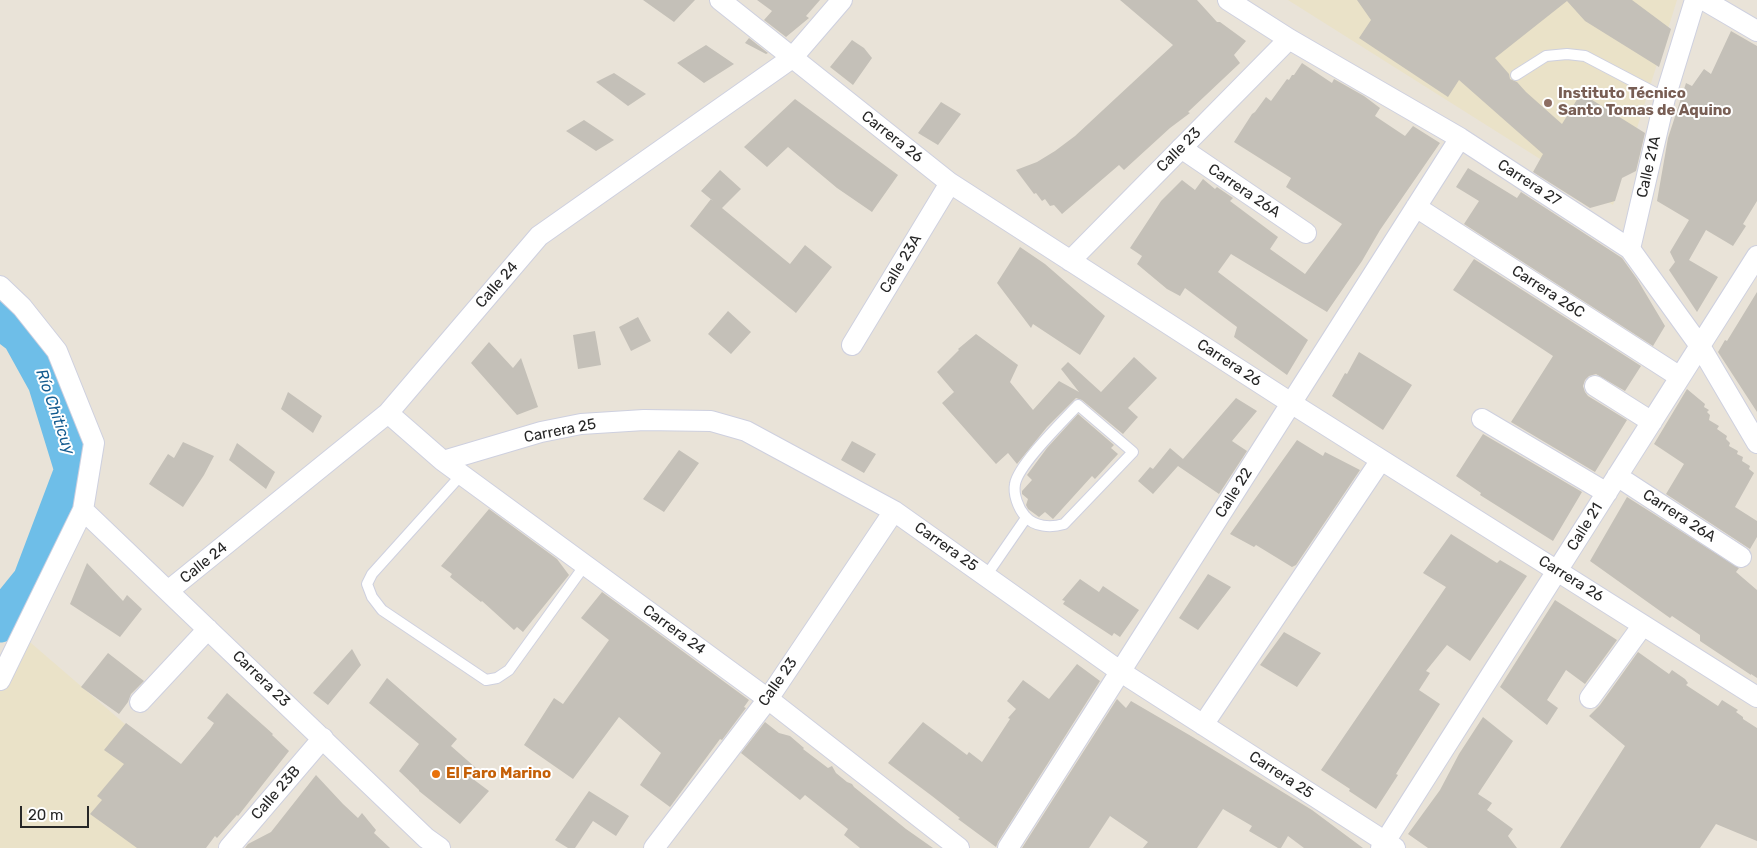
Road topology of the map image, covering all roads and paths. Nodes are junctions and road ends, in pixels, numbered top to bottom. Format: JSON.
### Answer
{"nodes":[{"id":1,"x":720,"y":0,"type":"edge"},
{"id":2,"x":842,"y":0,"type":"edge"},
{"id":3,"x":1228,"y":0,"type":"edge"},
{"id":4,"x":1695,"y":0,"type":"edge"},
{"id":5,"x":1704,"y":0,"type":"edge"},
{"id":6,"x":1757,"y":31,"type":"edge"},
{"id":7,"x":1289,"y":39,"type":"junction"},
{"id":8,"x":792,"y":58,"type":"junction"},
{"id":9,"x":1516,"y":75,"type":"dead end"},
{"id":10,"x":1665,"y":98,"type":"junction"},
{"id":11,"x":1460,"y":138,"type":"junction"},
{"id":12,"x":1181,"y":148,"type":"junction"},
{"id":13,"x":950,"y":183,"type":"junction"},
{"id":14,"x":1416,"y":207,"type":"junction"},
{"id":15,"x":1306,"y":234,"type":"dead end"},
{"id":16,"x":1630,"y":249,"type":"junction"},
{"id":17,"x":1757,"y":256,"type":"edge"},
{"id":18,"x":1070,"y":261,"type":"junction"},
{"id":19,"x":0,"y":286,"type":"edge"},
{"id":20,"x":852,"y":345,"type":"dead end"},
{"id":21,"x":1700,"y":346,"type":"junction"},
{"id":22,"x":1680,"y":376,"type":"junction"},
{"id":23,"x":1595,"y":386,"type":"dead end"},
{"id":24,"x":1291,"y":403,"type":"junction"},
{"id":25,"x":388,"y":413,"type":"junction"},
{"id":26,"x":1482,"y":419,"type":"dead end"},
{"id":27,"x":1652,"y":422,"type":"junction"},
{"id":28,"x":1757,"y":442,"type":"edge"},
{"id":29,"x":444,"y":460,"type":"junction"},
{"id":30,"x":1381,"y":460,"type":"junction"},
{"id":31,"x":462,"y":474,"type":"junction"},
{"id":32,"x":1617,"y":476,"type":"junction"},
{"id":33,"x":1607,"y":494,"type":"junction"},
{"id":34,"x":83,"y":510,"type":"junction"},
{"id":35,"x":894,"y":511,"type":"junction"},
{"id":36,"x":1026,"y":518,"type":"junction"},
{"id":37,"x":1741,"y":557,"type":"dead end"},
{"id":38,"x":585,"y":565,"type":"junction"},
{"id":39,"x":1558,"y":571,"type":"junction"},
{"id":40,"x":986,"y":576,"type":"junction"},
{"id":41,"x":168,"y":591,"type":"junction"},
{"id":42,"x":1643,"y":625,"type":"junction"},
{"id":43,"x":208,"y":629,"type":"junction"},
{"id":44,"x":1121,"y":672,"type":"junction"},
{"id":45,"x":0,"y":680,"type":"edge"},
{"id":46,"x":1757,"y":697,"type":"edge"},
{"id":47,"x":1590,"y":698,"type":"dead end"},
{"id":48,"x":768,"y":699,"type":"junction"},
{"id":49,"x":140,"y":702,"type":"dead end"},
{"id":50,"x":1203,"y":725,"type":"junction"},
{"id":51,"x":323,"y":738,"type":"junction"},
{"id":52,"x":428,"y":844,"type":"edge"},
{"id":53,"x":1387,"y":846,"type":"edge"},
{"id":54,"x":229,"y":848,"type":"edge"},
{"id":55,"x":654,"y":848,"type":"edge"},
{"id":56,"x":959,"y":848,"type":"edge"},
{"id":57,"x":1008,"y":848,"type":"edge"}],
"edges":[{"from":1,"to":8,"type":"street","name":"Carrera 26"},
{"from":2,"to":8,"type":"street","name":"Calle 24"},
{"from":3,"to":7,"type":"street","name":"Carrera 27"},
{"from":4,"to":10,"type":"street","name":"Calle 21A"},
{"from":5,"to":6,"type":"street"},
{"from":7,"to":11,"type":"street","name":"Carrera 27"},
{"from":7,"to":12,"type":"street","name":"Calle 23"},
{"from":8,"to":13,"type":"street","name":"Carrera 26"},
{"from":8,"to":25,"type":"street","name":"Calle 24"},
{"from":9,"to":10,"type":"lane"},
{"from":10,"to":16,"type":"street","name":"Calle 21A"},
{"from":11,"to":14,"type":"street","name":"Calle 22"},
{"from":11,"to":16,"type":"street","name":"Carrera 27"},
{"from":12,"to":15,"type":"street","name":"Carrera 26A"},
{"from":12,"to":18,"type":"street","name":"Calle 23"},
{"from":13,"to":18,"type":"street","name":"Carrera 26"},
{"from":13,"to":20,"type":"street","name":"Calle 23A"},
{"from":14,"to":22,"type":"street","name":"Carrera 26C"},
{"from":14,"to":24,"type":"street","name":"Calle 22"},
{"from":16,"to":21,"type":"street","name":"Carrera 27"},
{"from":17,"to":21,"type":"street","name":"Calle 21"},
{"from":18,"to":24,"type":"street","name":"Carrera 26"},
{"from":19,"to":34,"type":"street"},
{"from":21,"to":22,"type":"street","name":"Calle 21"},
{"from":21,"to":28,"type":"street","name":"Carrera 27"},
{"from":22,"to":27,"type":"street","name":"Calle 21"},
{"from":23,"to":27,"type":"street"},
{"from":24,"to":30,"type":"street","name":"Carrera 26"},
{"from":24,"to":44,"type":"street","name":"Calle 22"},
{"from":25,"to":29,"type":"street","name":"Carrera 24"},
{"from":25,"to":41,"type":"street","name":"Calle 24"},
{"from":26,"to":33,"type":"street"},
{"from":27,"to":32,"type":"street","name":"Calle 21"},
{"from":29,"to":31,"type":"street","name":"Carrera 24"},
{"from":29,"to":35,"type":"street","name":"Carrera 25"},
{"from":30,"to":39,"type":"street","name":"Carrera 26"},
{"from":30,"to":50,"type":"street"},
{"from":31,"to":38,"type":"street","name":"Carrera 24"},
{"from":31,"to":38,"type":"lane"},
{"from":32,"to":33,"type":"street","name":"Calle 21"},
{"from":32,"to":37,"type":"street","name":"Carrera 26A"},
{"from":33,"to":39,"type":"street","name":"Calle 21"},
{"from":34,"to":41,"type":"street","name":"Carrera 23"},
{"from":34,"to":45,"type":"street"},
{"from":35,"to":40,"type":"street","name":"Carrera 25"},
{"from":35,"to":48,"type":"street","name":"Calle 23"},
{"from":36,"to":36,"type":"lane"},
{"from":36,"to":40,"type":"lane"},
{"from":38,"to":48,"type":"street","name":"Carrera 24"},
{"from":39,"to":42,"type":"street","name":"Carrera 26"},
{"from":39,"to":53,"type":"street","name":"Calle 21"},
{"from":40,"to":44,"type":"street","name":"Carrera 25"},
{"from":41,"to":43,"type":"street","name":"Carrera 23"},
{"from":42,"to":46,"type":"street","name":"Carrera 26"},
{"from":42,"to":47,"type":"street"},
{"from":43,"to":49,"type":"street"},
{"from":43,"to":51,"type":"street","name":"Carrera 23"},
{"from":44,"to":50,"type":"street","name":"Carrera 25"},
{"from":44,"to":57,"type":"street","name":"Calle 22"},
{"from":48,"to":55,"type":"street","name":"Calle 23"},
{"from":48,"to":56,"type":"street","name":"Carrera 24"},
{"from":50,"to":53,"type":"street","name":"Carrera 25"},
{"from":51,"to":52,"type":"street","name":"Carrera 23"},
{"from":51,"to":54,"type":"street","name":"Calle 23B"}]}
